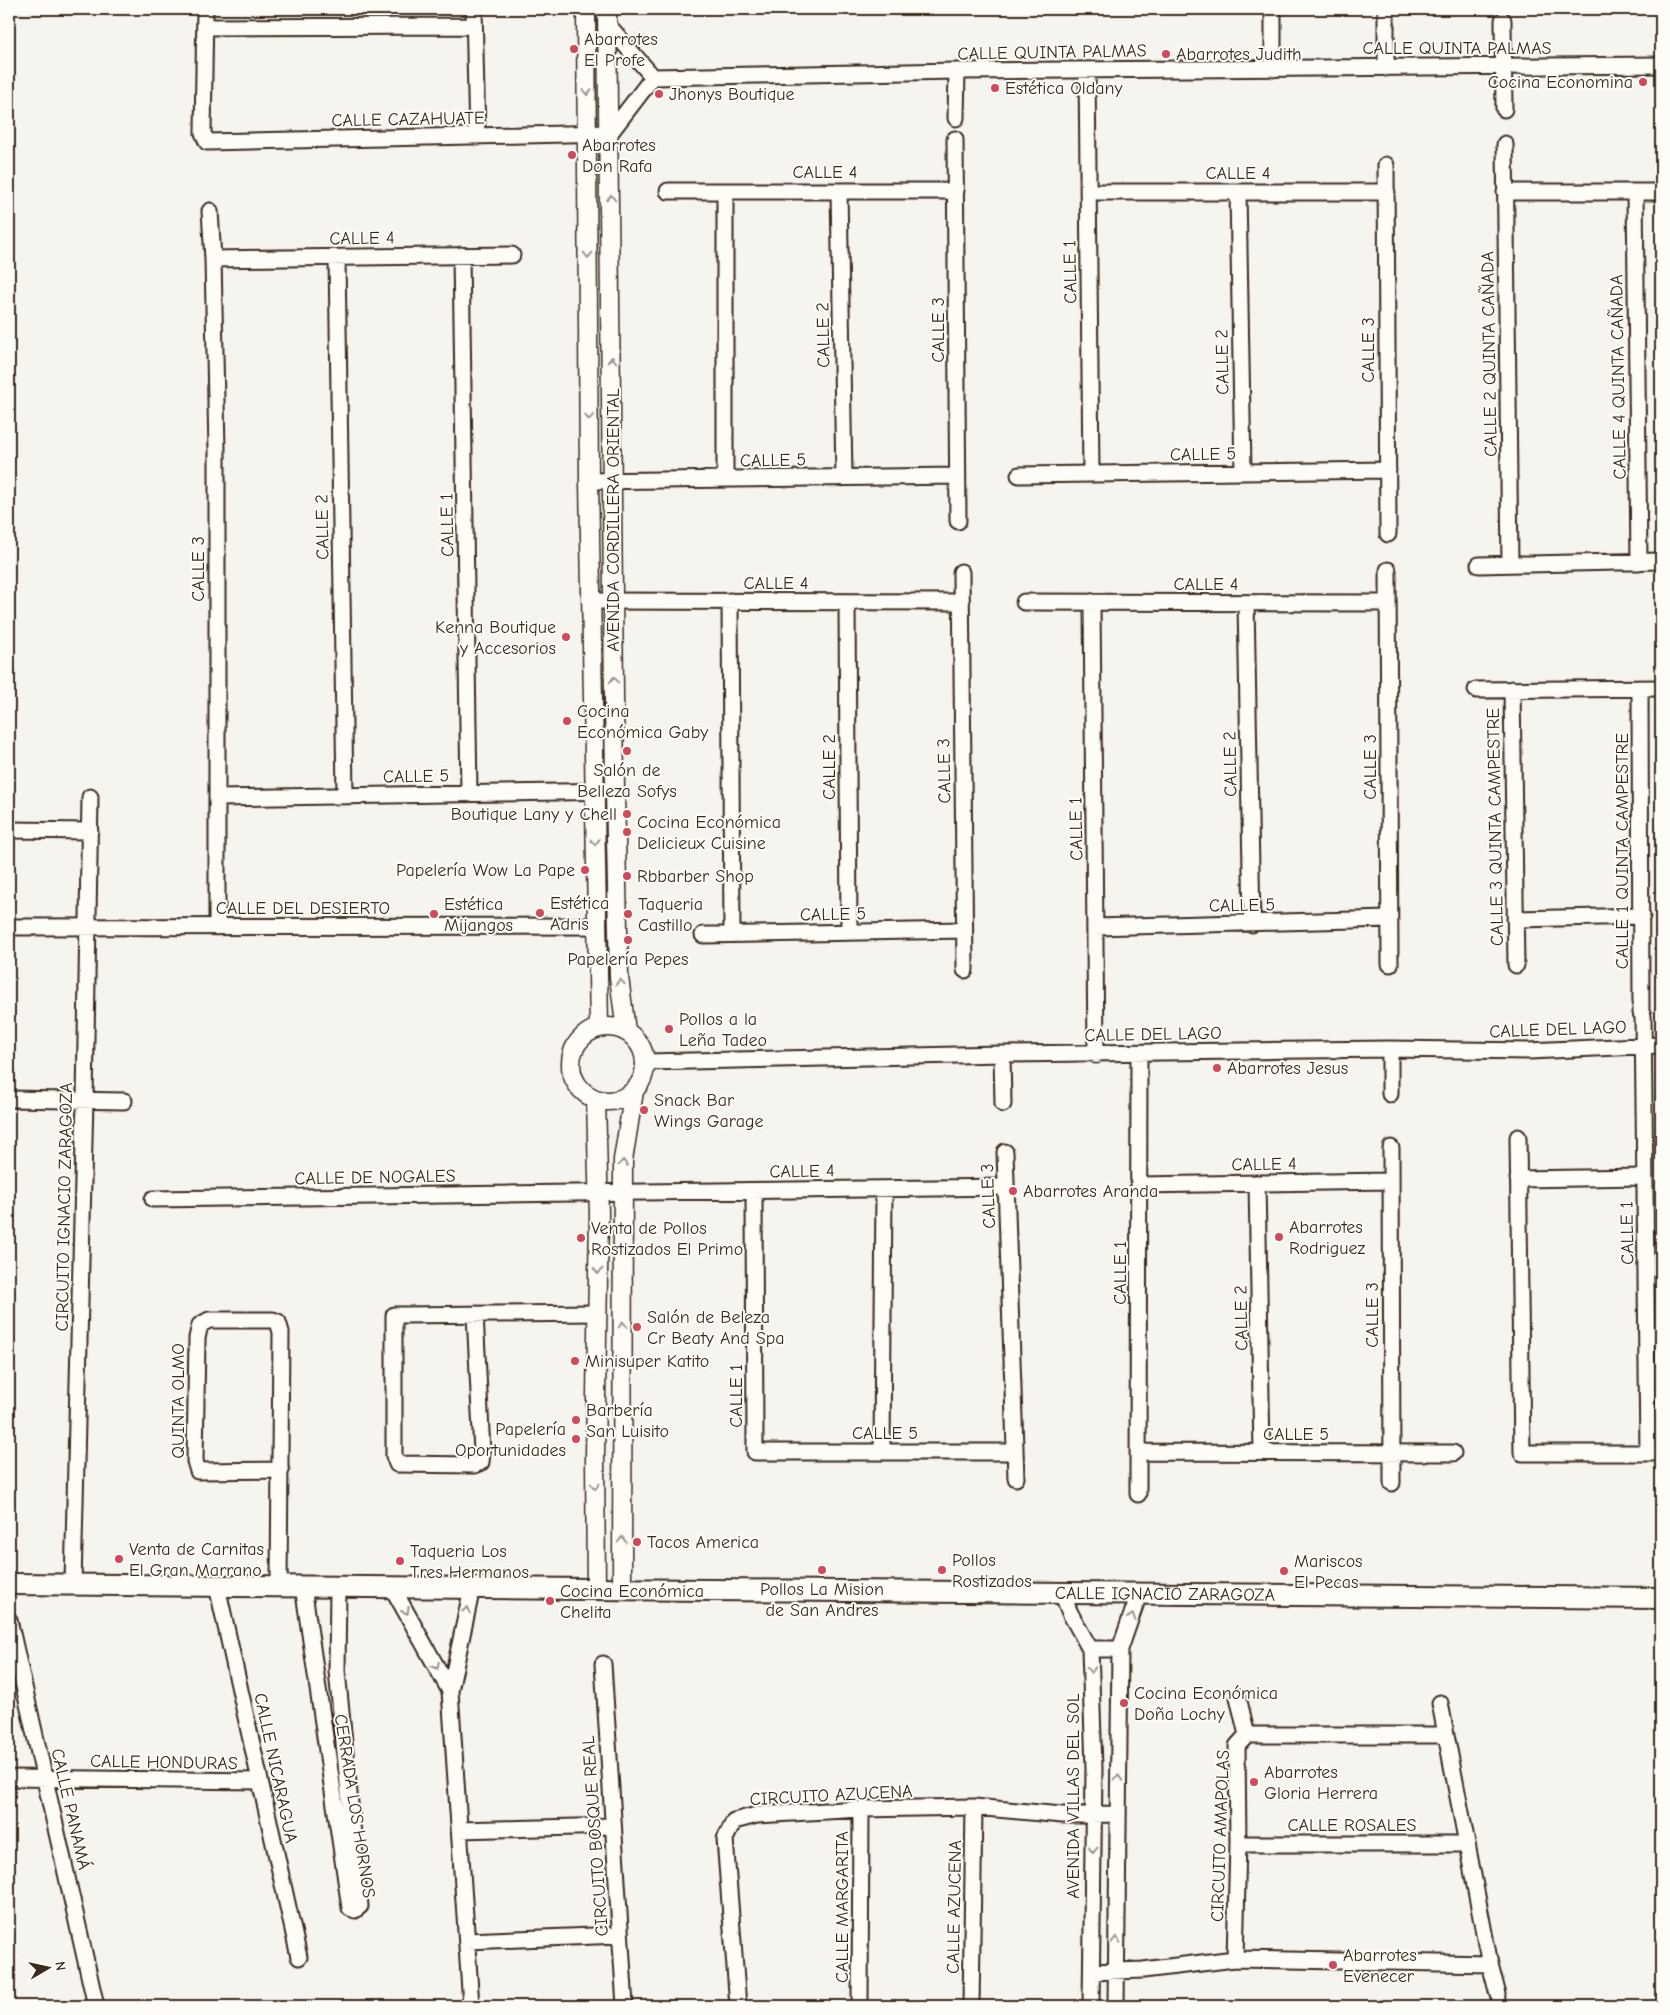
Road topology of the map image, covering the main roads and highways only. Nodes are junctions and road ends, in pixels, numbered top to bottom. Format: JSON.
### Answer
{"nodes":[{"id":1,"x":9,"y":1584,"type":"edge"},
{"id":2,"x":1661,"y":1598,"type":"edge"}],
"edges":[{"from":1,"to":2,"type":"main road","name":"CALLE IGNACIO ZARAGOZA"}]}
